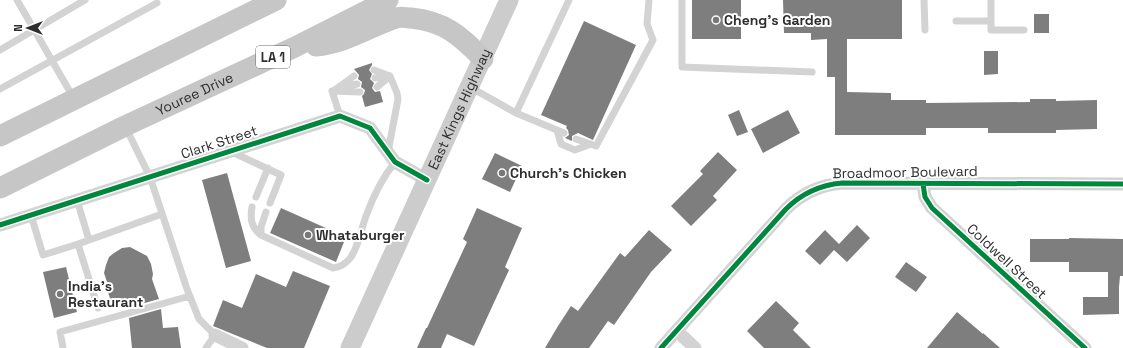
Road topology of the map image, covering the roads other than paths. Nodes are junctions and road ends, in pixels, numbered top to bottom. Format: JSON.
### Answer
{"nodes":[{"id":1,"x":18,"y":0,"type":"edge"},
{"id":2,"x":86,"y":0,"type":"edge"},
{"id":3,"x":276,"y":0,"type":"edge"},
{"id":4,"x":388,"y":0,"type":"edge"},
{"id":5,"x":509,"y":0,"type":"edge"},
{"id":6,"x":569,"y":0,"type":"edge"},
{"id":7,"x":649,"y":0,"type":"edge"},
{"id":8,"x":682,"y":0,"type":"edge"},
{"id":9,"x":924,"y":0,"type":"edge"},
{"id":10,"x":991,"y":0,"type":"edge"},
{"id":11,"x":157,"y":3,"type":"dead end"},
{"id":12,"x":956,"y":21,"type":"dead end"},
{"id":13,"x":991,"y":21,"type":"junction"},
{"id":14,"x":35,"y":30,"type":"junction"},
{"id":15,"x":925,"y":30,"type":"dead end"},
{"id":16,"x":1024,"y":30,"type":"dead end"},
{"id":17,"x":295,"y":47,"type":"junction"},
{"id":18,"x":0,"y":50,"type":"edge"},
{"id":19,"x":483,"y":59,"type":"junction"},
{"id":20,"x":53,"y":60,"type":"junction"},
{"id":21,"x":374,"y":70,"type":"dead end"},
{"id":22,"x":812,"y":72,"type":"dead end"},
{"id":23,"x":354,"y":76,"type":"dead end"},
{"id":24,"x":390,"y":76,"type":"junction"},
{"id":25,"x":375,"y":78,"type":"dead end"},
{"id":26,"x":357,"y":84,"type":"dead end"},
{"id":27,"x":377,"y":87,"type":"dead end"},
{"id":28,"x":470,"y":87,"type":"junction"},
{"id":29,"x":0,"y":89,"type":"edge"},
{"id":30,"x":332,"y":91,"type":"junction"},
{"id":31,"x":360,"y":92,"type":"dead end"},
{"id":32,"x":74,"y":99,"type":"junction"},
{"id":33,"x":516,"y":112,"type":"junction"},
{"id":34,"x":340,"y":116,"type":"junction"},
{"id":35,"x":125,"y":126,"type":"junction"},
{"id":36,"x":0,"y":136,"type":"edge"},
{"id":37,"x":576,"y":139,"type":"dead end"},
{"id":38,"x":590,"y":144,"type":"junction"},
{"id":39,"x":230,"y":151,"type":"junction"},
{"id":40,"x":391,"y":157,"type":"junction"},
{"id":41,"x":268,"y":168,"type":"junction"},
{"id":42,"x":150,"y":177,"type":"junction"},
{"id":43,"x":427,"y":180,"type":"junction"},
{"id":44,"x":923,"y":184,"type":"junction"},
{"id":45,"x":1123,"y":184,"type":"edge"},
{"id":46,"x":0,"y":188,"type":"edge"},
{"id":47,"x":256,"y":197,"type":"dead end"},
{"id":48,"x":77,"y":200,"type":"junction"},
{"id":49,"x":270,"y":204,"type":"dead end"},
{"id":50,"x":252,"y":207,"type":"dead end"},
{"id":51,"x":266,"y":212,"type":"dead end"},
{"id":52,"x":162,"y":214,"type":"junction"},
{"id":53,"x":31,"y":215,"type":"junction"},
{"id":54,"x":0,"y":225,"type":"edge"},
{"id":55,"x":261,"y":235,"type":"junction"},
{"id":56,"x":89,"y":240,"type":"junction"},
{"id":57,"x":78,"y":244,"type":"junction"},
{"id":58,"x":190,"y":296,"type":"junction"},
{"id":59,"x":98,"y":308,"type":"dead end"},
{"id":60,"x":677,"y":331,"type":"junction"},
{"id":61,"x":215,"y":335,"type":"junction"},
{"id":62,"x":239,"y":347,"type":"edge"},
{"id":63,"x":63,"y":348,"type":"edge"},
{"id":64,"x":206,"y":348,"type":"edge"},
{"id":65,"x":350,"y":348,"type":"edge"},
{"id":66,"x":662,"y":348,"type":"edge"},
{"id":67,"x":695,"y":348,"type":"edge"},
{"id":68,"x":1085,"y":348,"type":"edge"}],
"edges":[{"from":1,"to":14,"type":"lane"},
{"from":2,"to":14,"type":"lane"},
{"from":3,"to":32,"type":"main road"},
{"from":4,"to":17,"type":"main road","name":"Youree Drive","number":"LA 1"},
{"from":5,"to":19,"type":"main road","name":"East Kings Highway"},
{"from":6,"to":33,"type":"lane"},
{"from":7,"to":38,"type":"lane"},
{"from":8,"to":22,"type":"lane"},
{"from":9,"to":15,"type":"lane"},
{"from":10,"to":13,"type":"lane"},
{"from":11,"to":20,"type":"lane"},
{"from":12,"to":13,"type":"lane"},
{"from":13,"to":16,"type":"lane"},
{"from":14,"to":18,"type":"lane"},
{"from":14,"to":20,"type":"lane"},
{"from":17,"to":19,"type":"main road"},
{"from":17,"to":35,"type":"main road","name":"Youree Drive","number":"LA 1"},
{"from":19,"to":28,"type":"main road","name":"East Kings Highway"},
{"from":20,"to":29,"type":"lane"},
{"from":20,"to":32,"type":"lane"},
{"from":21,"to":24,"type":"lane"},
{"from":23,"to":30,"type":"lane"},
{"from":24,"to":25,"type":"lane"},
{"from":24,"to":27,"type":"lane"},
{"from":24,"to":40,"type":"lane"},
{"from":26,"to":30,"type":"lane"},
{"from":28,"to":33,"type":"lane"},
{"from":28,"to":43,"type":"main road","name":"East Kings Highway"},
{"from":30,"to":31,"type":"lane"},
{"from":30,"to":34,"type":"lane"},
{"from":32,"to":36,"type":"main road"},
{"from":33,"to":38,"type":"lane"},
{"from":34,"to":39,"type":"street","name":"Clark Street"},
{"from":34,"to":40,"type":"street"},
{"from":35,"to":42,"type":"lane"},
{"from":35,"to":46,"type":"main road","name":"Youree Drive","number":"LA 1"},
{"from":37,"to":38,"type":"lane"},
{"from":39,"to":41,"type":"lane"},
{"from":39,"to":42,"type":"street","name":"Clark Street"},
{"from":40,"to":43,"type":"street"},
{"from":40,"to":55,"type":"lane"},
{"from":41,"to":47,"type":"lane"},
{"from":41,"to":49,"type":"lane"},
{"from":42,"to":48,"type":"street","name":"Clark Street"},
{"from":42,"to":52,"type":"lane"},
{"from":43,"to":65,"type":"main road","name":"East Kings Highway"},
{"from":44,"to":45,"type":"street","name":"Broadmoor Boulevard"},
{"from":44,"to":60,"type":"street","name":"Broadmoor Boulevard"},
{"from":44,"to":68,"type":"street","name":"Coldwell Street"},
{"from":48,"to":53,"type":"street","name":"Clark Street"},
{"from":48,"to":56,"type":"lane"},
{"from":50,"to":55,"type":"lane"},
{"from":51,"to":55,"type":"lane"},
{"from":52,"to":56,"type":"lane"},
{"from":52,"to":58,"type":"lane"},
{"from":53,"to":54,"type":"street","name":"Clark Street"},
{"from":53,"to":57,"type":"lane"},
{"from":56,"to":57,"type":"lane"},
{"from":57,"to":59,"type":"lane"},
{"from":58,"to":61,"type":"lane"},
{"from":58,"to":63,"type":"lane"},
{"from":60,"to":66,"type":"street","name":"Broadmoor Boulevard"},
{"from":60,"to":67,"type":"street"},
{"from":61,"to":62,"type":"street"},
{"from":61,"to":64,"type":"lane"}]}
